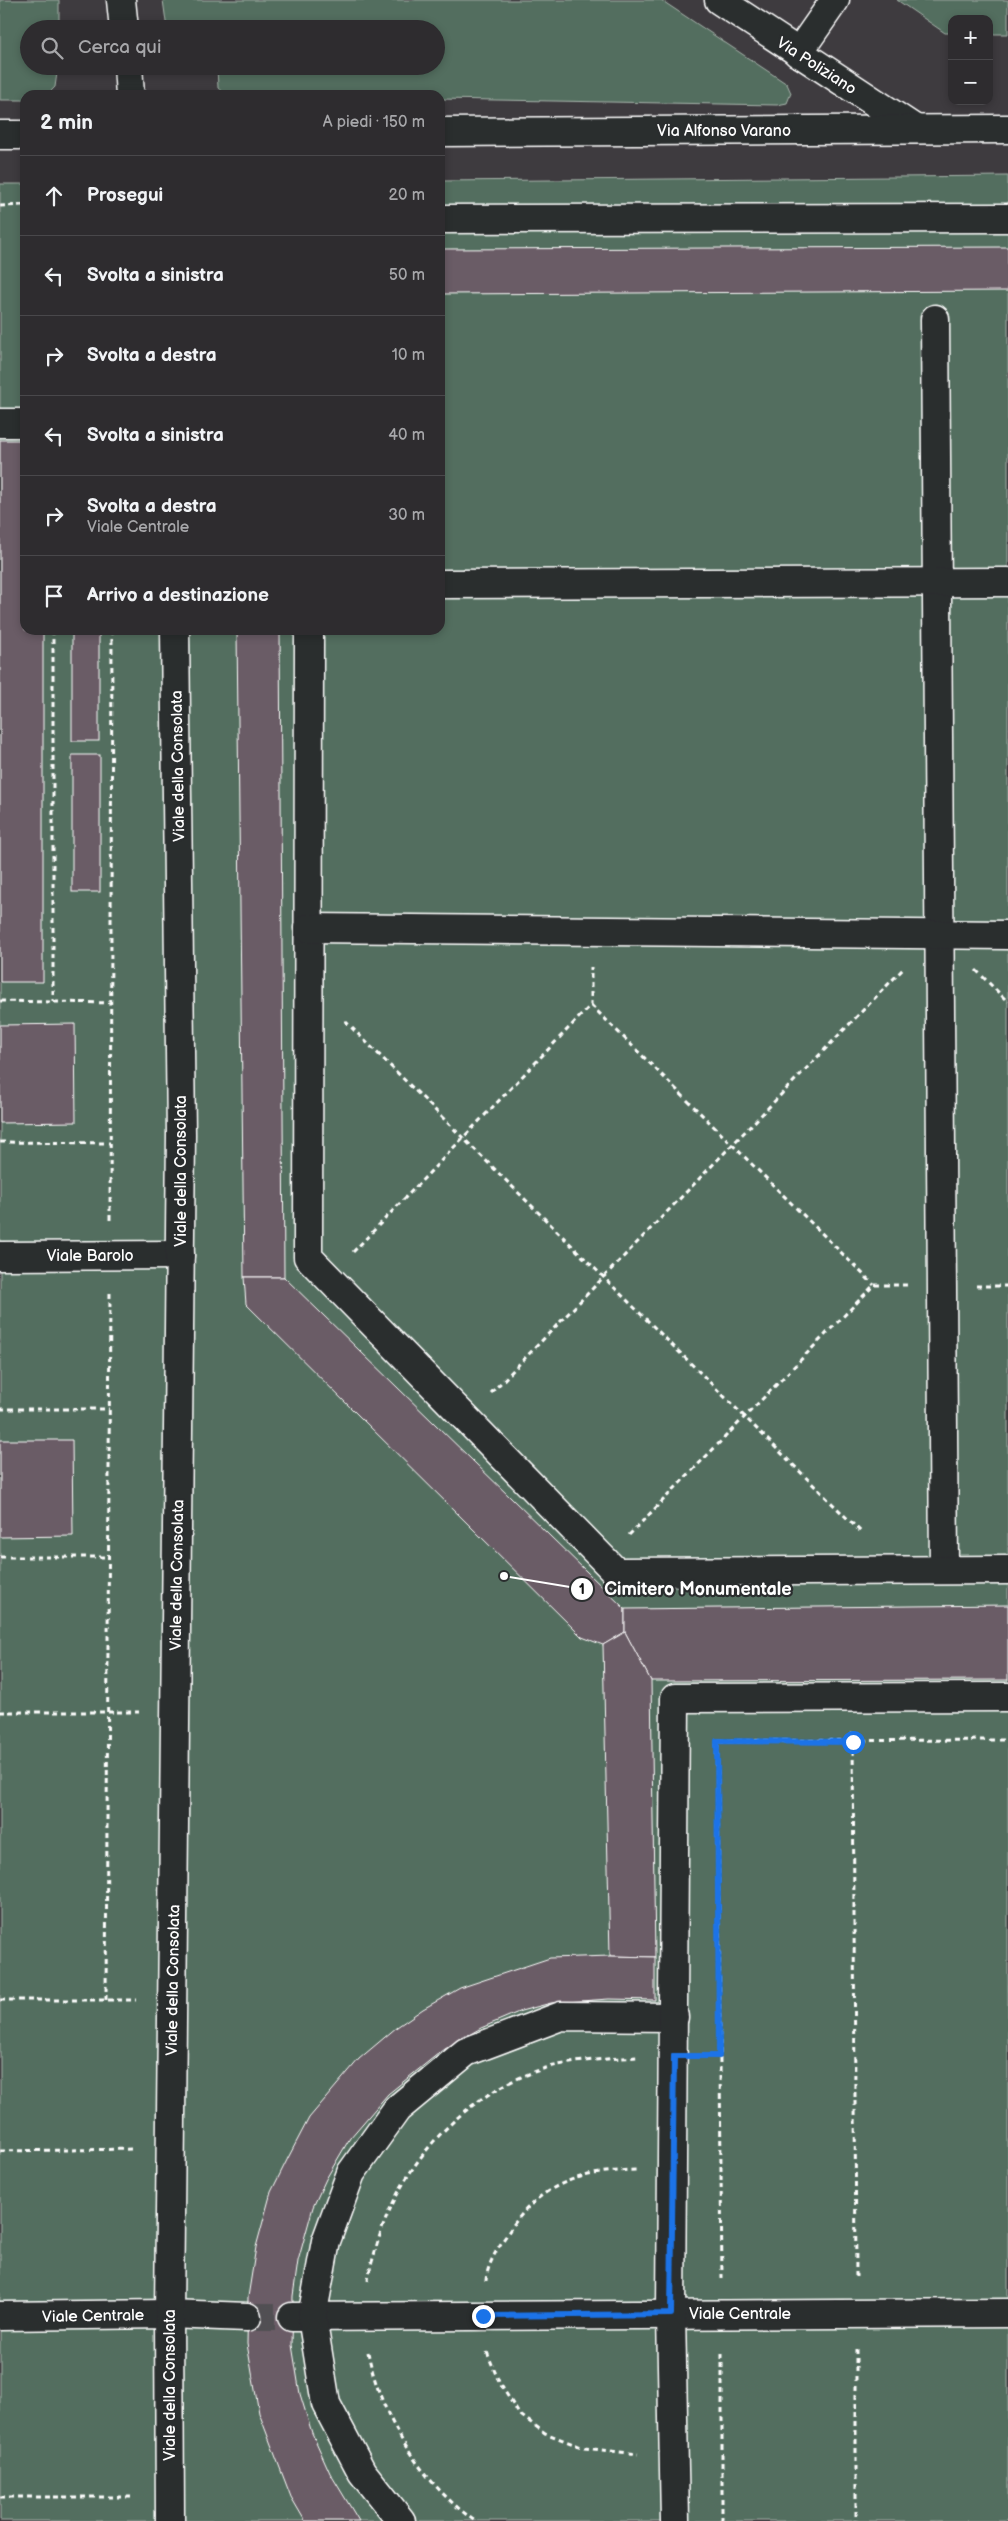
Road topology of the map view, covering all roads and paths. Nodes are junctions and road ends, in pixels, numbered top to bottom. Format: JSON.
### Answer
{"nodes":[{"id":1,"x":121,"y":0,"type":"edge"},
{"id":2,"x":720,"y":0,"type":"edge"},
{"id":3,"x":835,"y":0,"type":"edge"},
{"id":4,"x":123,"y":20,"type":"edge"},
{"id":5,"x":798,"y":53,"type":"junction"},
{"id":6,"x":129,"y":75,"type":"edge"},
{"id":7,"x":130,"y":90,"type":"edge"},
{"id":8,"x":915,"y":129,"type":"junction"},
{"id":9,"x":1008,"y":129,"type":"edge"},
{"id":10,"x":445,"y":132,"type":"edge"},
{"id":11,"x":0,"y":135,"type":"edge"},
{"id":12,"x":20,"y":135,"type":"edge"},
{"id":13,"x":20,"y":205,"type":"edge"},
{"id":14,"x":0,"y":206,"type":"edge"},
{"id":15,"x":1008,"y":218,"type":"edge"},
{"id":16,"x":445,"y":219,"type":"edge"},
{"id":17,"x":935,"y":319,"type":"dead end"},
{"id":18,"x":20,"y":422,"type":"edge"},
{"id":19,"x":0,"y":423,"type":"edge"},
{"id":20,"x":937,"y":582,"type":"junction"},
{"id":21,"x":1008,"y":582,"type":"edge"},
{"id":22,"x":445,"y":584,"type":"edge"},
{"id":23,"x":53,"y":635,"type":"edge"},
{"id":24,"x":112,"y":635,"type":"edge"},
{"id":25,"x":175,"y":635,"type":"edge"},
{"id":26,"x":309,"y":635,"type":"edge"},
{"id":27,"x":308,"y":928,"type":"junction"},
{"id":28,"x":590,"y":930,"type":"junction"},
{"id":29,"x":938,"y":933,"type":"junction"},
{"id":30,"x":1008,"y":935,"type":"edge"},
{"id":31,"x":308,"y":985,"type":"junction"},
{"id":32,"x":0,"y":1001,"type":"edge"},
{"id":33,"x":53,"y":1001,"type":"junction"},
{"id":34,"x":111,"y":1003,"type":"junction"},
{"id":35,"x":591,"y":1004,"type":"junction"},
{"id":36,"x":462,"y":1138,"type":"junction"},
{"id":37,"x":0,"y":1142,"type":"edge"},
{"id":38,"x":110,"y":1143,"type":"junction"},
{"id":39,"x":733,"y":1144,"type":"junction"},
{"id":40,"x":110,"y":1255,"type":"junction"},
{"id":41,"x":180,"y":1255,"type":"junction"},
{"id":42,"x":0,"y":1256,"type":"edge"},
{"id":43,"x":328,"y":1277,"type":"junction"},
{"id":44,"x":604,"y":1277,"type":"junction"},
{"id":45,"x":874,"y":1285,"type":"junction"},
{"id":46,"x":942,"y":1286,"type":"junction"},
{"id":47,"x":1008,"y":1286,"type":"edge"},
{"id":48,"x":109,"y":1409,"type":"junction"},
{"id":49,"x":0,"y":1410,"type":"edge"},
{"id":50,"x":745,"y":1417,"type":"junction"},
{"id":51,"x":466,"y":1419,"type":"junction"},
{"id":52,"x":0,"y":1557,"type":"edge"},
{"id":53,"x":110,"y":1557,"type":"junction"},
{"id":54,"x":605,"y":1560,"type":"junction"},
{"id":55,"x":944,"y":1569,"type":"junction"},
{"id":56,"x":899,"y":1570,"type":"junction"},
{"id":57,"x":1008,"y":1570,"type":"edge"},
{"id":58,"x":1008,"y":1697,"type":"edge"},
{"id":59,"x":854,"y":1698,"type":"junction"},
{"id":60,"x":0,"y":1712,"type":"edge"},
{"id":61,"x":109,"y":1712,"type":"junction"},
{"id":62,"x":175,"y":1712,"type":"junction"},
{"id":63,"x":1008,"y":1740,"type":"edge"},
{"id":64,"x":853,"y":1742,"type":"junction"},
{"id":65,"x":0,"y":2000,"type":"edge"},
{"id":66,"x":106,"y":2000,"type":"junction"},
{"id":67,"x":172,"y":2000,"type":"junction"},
{"id":68,"x":674,"y":2016,"type":"junction"},
{"id":69,"x":674,"y":2056,"type":"junction"},
{"id":70,"x":719,"y":2056,"type":"junction"},
{"id":71,"x":170,"y":2149,"type":"junction"},
{"id":72,"x":0,"y":2151,"type":"edge"},
{"id":73,"x":722,"y":2313,"type":"junction"},
{"id":74,"x":856,"y":2313,"type":"junction"},
{"id":75,"x":1008,"y":2313,"type":"edge"},
{"id":76,"x":168,"y":2314,"type":"junction"},
{"id":77,"x":671,"y":2314,"type":"junction"},
{"id":78,"x":0,"y":2316,"type":"edge"},
{"id":79,"x":247,"y":2317,"type":"tunnel mouth"},
{"id":80,"x":302,"y":2317,"type":"junction"},
{"id":81,"x":365,"y":2317,"type":"junction"},
{"id":82,"x":0,"y":2497,"type":"edge"},
{"id":83,"x":170,"y":2509,"type":"edge"},
{"id":84,"x":401,"y":2521,"type":"edge"},
{"id":85,"x":475,"y":2521,"type":"edge"},
{"id":86,"x":675,"y":2521,"type":"edge"},
{"id":87,"x":722,"y":2521,"type":"edge"},
{"id":88,"x":856,"y":2521,"type":"edge"}],
"edges":[{"from":1,"to":4,"type":"street"},
{"from":2,"to":5,"type":"street","name":"Via Poliziano"},
{"from":3,"to":5,"type":"street"},
{"from":5,"to":8,"type":"street","name":"Via Poliziano"},
{"from":6,"to":7,"type":"street"},
{"from":8,"to":9,"type":"street","name":"Via Alfonso Varano"},
{"from":8,"to":10,"type":"street","name":"Via Alfonso Varano"},
{"from":11,"to":12,"type":"street"},
{"from":13,"to":14,"type":"path"},
{"from":15,"to":16,"type":"street"},
{"from":17,"to":20,"type":"street"},
{"from":18,"to":19,"type":"street"},
{"from":20,"to":21,"type":"street"},
{"from":20,"to":22,"type":"street"},
{"from":20,"to":29,"type":"street"},
{"from":23,"to":33,"type":"path"},
{"from":24,"to":34,"type":"path"},
{"from":25,"to":41,"type":"street","name":"Viale della Consolata"},
{"from":26,"to":27,"type":"street"},
{"from":27,"to":28,"type":"street"},
{"from":27,"to":31,"type":"street"},
{"from":28,"to":29,"type":"street"},
{"from":28,"to":35,"type":"path"},
{"from":29,"to":30,"type":"street"},
{"from":29,"to":39,"type":"path"},
{"from":29,"to":46,"type":"street"},
{"from":31,"to":36,"type":"path"},
{"from":31,"to":43,"type":"street"},
{"from":32,"to":33,"type":"path"},
{"from":33,"to":34,"type":"path"},
{"from":34,"to":38,"type":"path"},
{"from":35,"to":36,"type":"path"},
{"from":35,"to":39,"type":"path"},
{"from":36,"to":43,"type":"path"},
{"from":36,"to":44,"type":"path"},
{"from":37,"to":38,"type":"path"},
{"from":38,"to":40,"type":"path"},
{"from":39,"to":44,"type":"path"},
{"from":39,"to":45,"type":"path"},
{"from":40,"to":41,"type":"street","name":"Viale Barolo"},
{"from":40,"to":42,"type":"street","name":"Viale Barolo"},
{"from":40,"to":48,"type":"path"},
{"from":41,"to":62,"type":"street","name":"Viale della Consolata"},
{"from":43,"to":51,"type":"street"},
{"from":44,"to":50,"type":"path"},
{"from":44,"to":51,"type":"path"},
{"from":45,"to":46,"type":"path"},
{"from":45,"to":50,"type":"path"},
{"from":46,"to":47,"type":"path"},
{"from":46,"to":55,"type":"street"},
{"from":48,"to":49,"type":"path"},
{"from":48,"to":53,"type":"path"},
{"from":50,"to":54,"type":"path"},
{"from":50,"to":56,"type":"path"},
{"from":51,"to":54,"type":"street"},
{"from":52,"to":53,"type":"path"},
{"from":53,"to":61,"type":"path"},
{"from":54,"to":56,"type":"street"},
{"from":55,"to":56,"type":"street"},
{"from":55,"to":57,"type":"street"},
{"from":58,"to":59,"type":"street"},
{"from":59,"to":64,"type":"path"},
{"from":59,"to":68,"type":"street"},
{"from":60,"to":61,"type":"path"},
{"from":61,"to":62,"type":"path"},
{"from":61,"to":66,"type":"path"},
{"from":62,"to":67,"type":"street","name":"Viale della Consolata"},
{"from":63,"to":64,"type":"path"},
{"from":64,"to":70,"type":"path"},
{"from":64,"to":74,"type":"path"},
{"from":65,"to":66,"type":"path"},
{"from":66,"to":67,"type":"path"},
{"from":67,"to":71,"type":"street","name":"Viale della Consolata"},
{"from":68,"to":69,"type":"street"},
{"from":68,"to":80,"type":"street"},
{"from":69,"to":70,"type":"path"},
{"from":69,"to":77,"type":"street"},
{"from":69,"to":81,"type":"path"},
{"from":70,"to":73,"type":"path"},
{"from":71,"to":72,"type":"path"},
{"from":71,"to":76,"type":"street","name":"Viale della Consolata"},
{"from":73,"to":74,"type":"street","name":"Viale Centrale"},
{"from":73,"to":77,"type":"street","name":"Viale Centrale"},
{"from":73,"to":87,"type":"path"},
{"from":74,"to":75,"type":"street","name":"Viale Centrale"},
{"from":74,"to":88,"type":"path"},
{"from":76,"to":78,"type":"street","name":"Viale Centrale"},
{"from":76,"to":79,"type":"street","name":"Viale Centrale"},
{"from":76,"to":83,"type":"street","name":"Viale della Consolata"},
{"from":77,"to":81,"type":"street","name":"Viale Centrale"},
{"from":77,"to":86,"type":"street"},
{"from":80,"to":81,"type":"street","name":"Viale Centrale"},
{"from":80,"to":84,"type":"street"},
{"from":81,"to":85,"type":"path"},
{"from":82,"to":83,"type":"path"}]}
